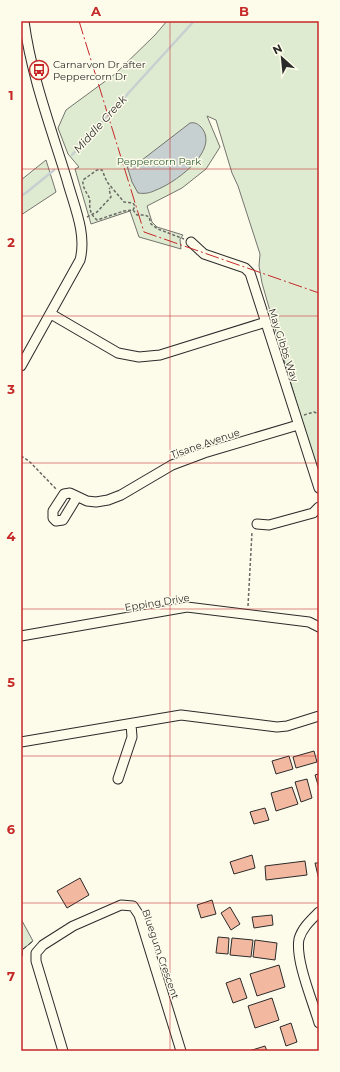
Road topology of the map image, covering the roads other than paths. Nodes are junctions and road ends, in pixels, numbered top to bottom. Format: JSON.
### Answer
{"nodes":[{"id":1,"x":24,"y":21,"type":"edge"},
{"id":2,"x":191,"y":242,"type":"road end"},
{"id":3,"x":51,"y":314,"type":"junction"},
{"id":4,"x":266,"y":322,"type":"junction"},
{"id":5,"x":21,"y":366,"type":"edge"},
{"id":6,"x":297,"y":421,"type":"junction"},
{"id":7,"x":319,"y":488,"type":"edge"},
{"id":8,"x":77,"y":497,"type":"junction"},
{"id":9,"x":319,"y":507,"type":"edge"},
{"id":10,"x":257,"y":524,"type":"road end"},
{"id":11,"x":319,"y":628,"type":"edge"},
{"id":12,"x":21,"y":636,"type":"edge"},
{"id":13,"x":319,"y":716,"type":"edge"},
{"id":14,"x":131,"y":724,"type":"junction"},
{"id":15,"x":21,"y":742,"type":"edge"},
{"id":16,"x":118,"y":779,"type":"dead end"},
{"id":17,"x":319,"y":912,"type":"edge"},
{"id":18,"x":319,"y":1023,"type":"edge"},
{"id":19,"x":63,"y":1051,"type":"edge"},
{"id":20,"x":181,"y":1051,"type":"edge"}],
"edges":[{"from":1,"to":3,"type":"street"},
{"from":2,"to":4,"type":"street","name":"May Gibbs Way"},
{"from":3,"to":4,"type":"street"},
{"from":3,"to":5,"type":"street"},
{"from":4,"to":6,"type":"street","name":"May Gibbs Way"},
{"from":6,"to":7,"type":"street","name":"May Gibbs Way"},
{"from":6,"to":8,"type":"street","name":"Tisane Avenue"},
{"from":8,"to":8,"type":"street","name":"Tisane Avenue"},
{"from":9,"to":10,"type":"street"},
{"from":11,"to":12,"type":"street","name":"Epping Drive"},
{"from":13,"to":14,"type":"street"},
{"from":14,"to":15,"type":"street"},
{"from":14,"to":16,"type":"street"},
{"from":17,"to":18,"type":"street"},
{"from":19,"to":20,"type":"street","name":"Bluegum Crescent"}]}
